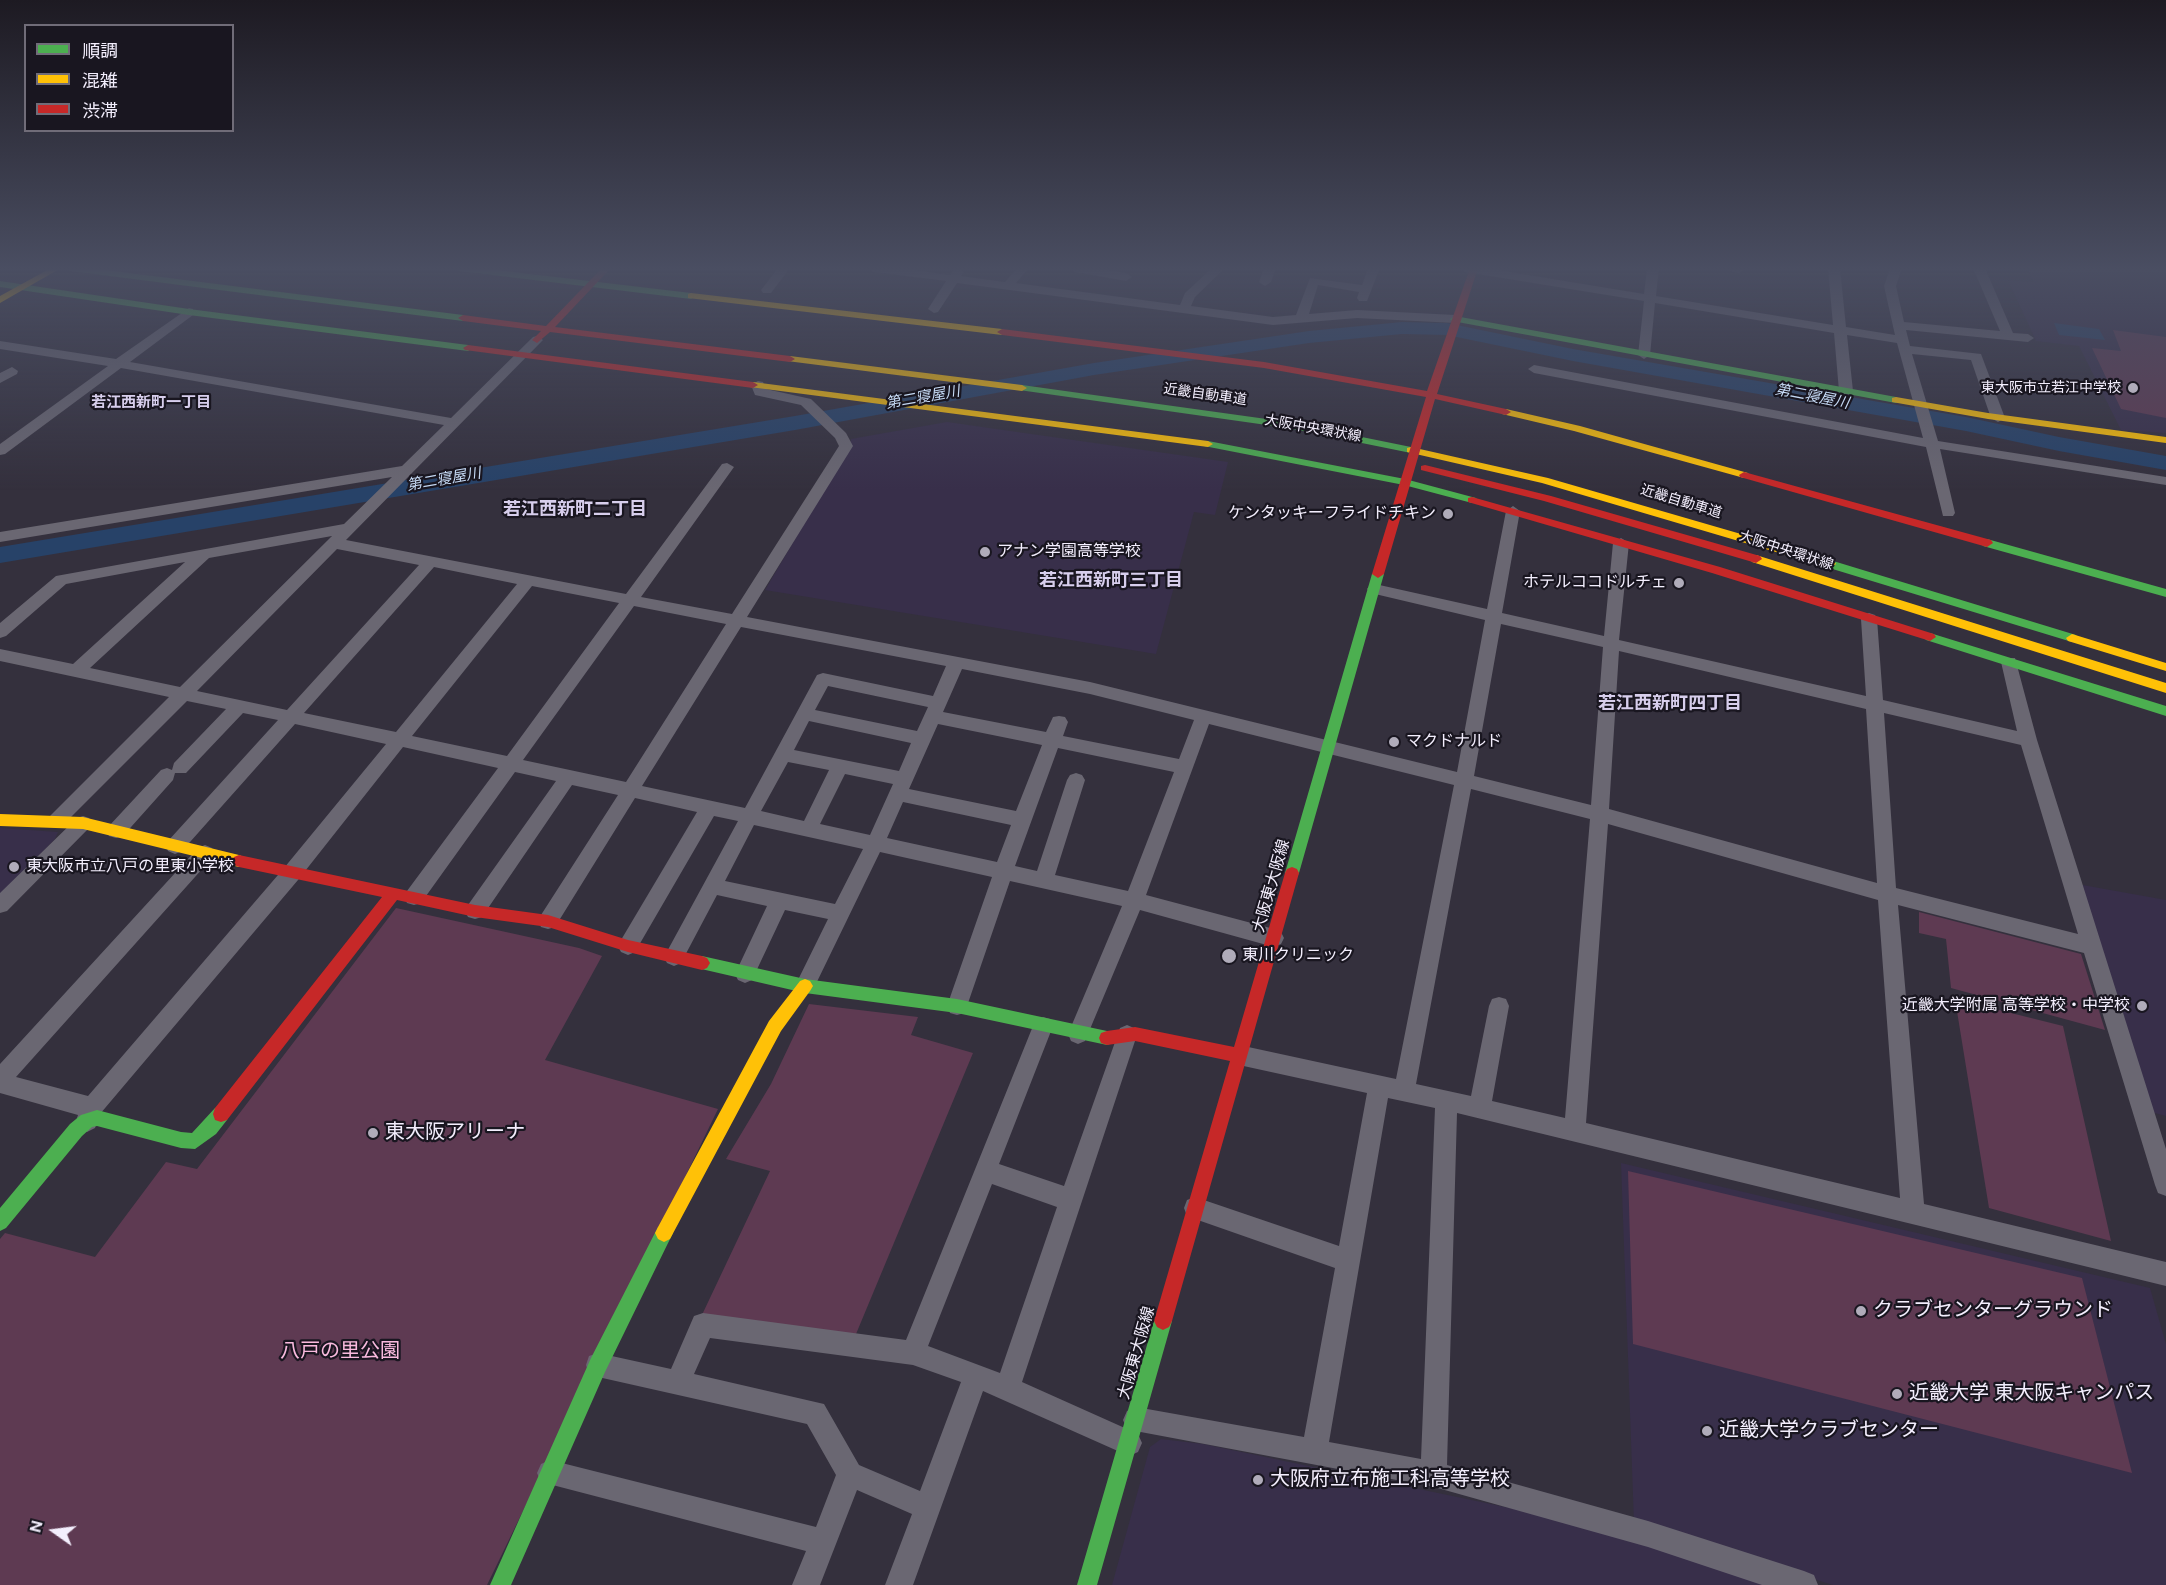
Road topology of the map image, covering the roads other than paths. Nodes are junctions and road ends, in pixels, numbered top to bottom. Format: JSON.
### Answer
{"nodes":[{"id":1,"x":149,"y":342,"type":"edge"},
{"id":2,"x":429,"y":342,"type":"edge"},
{"id":3,"x":436,"y":342,"type":"edge"},
{"id":4,"x":535,"y":342,"type":"edge"},
{"id":5,"x":553,"y":342,"type":"edge"},
{"id":6,"x":659,"y":342,"type":"edge"},
{"id":7,"x":1083,"y":342,"type":"edge"},
{"id":8,"x":1447,"y":342,"type":"edge"},
{"id":9,"x":1574,"y":342,"type":"edge"},
{"id":10,"x":1645,"y":342,"type":"edge"},
{"id":11,"x":1842,"y":342,"type":"edge"},
{"id":12,"x":1894,"y":342,"type":"edge"},
{"id":13,"x":445,"y":344,"type":"junction"},
{"id":14,"x":1903,"y":344,"type":"junction"},
{"id":15,"x":0,"y":345,"type":"edge"},
{"id":16,"x":523,"y":354,"type":"junction"},
{"id":17,"x":1644,"y":355,"type":"junction"},
{"id":18,"x":119,"y":365,"type":"junction"},
{"id":19,"x":1534,"y":369,"type":"dead end"},
{"id":20,"x":12,"y":371,"type":"dead end"},
{"id":21,"x":1420,"y":376,"type":"dead end"},
{"id":22,"x":0,"y":379,"type":"edge"},
{"id":23,"x":1436,"y":379,"type":"junction"},
{"id":24,"x":1452,"y":382,"type":"dead end"},
{"id":25,"x":758,"y":386,"type":"junction"},
{"id":26,"x":920,"y":389,"type":"dead end"},
{"id":27,"x":1846,"y":391,"type":"junction"},
{"id":28,"x":1920,"y":403,"type":"junction"},
{"id":29,"x":1060,"y":408,"type":"dead end"},
{"id":30,"x":1998,"y":418,"type":"junction"},
{"id":31,"x":1163,"y":422,"type":"dead end"},
{"id":32,"x":453,"y":423,"type":"junction"},
{"id":33,"x":1408,"y":430,"type":"dead end"},
{"id":34,"x":1430,"y":435,"type":"dead end"},
{"id":35,"x":2166,"y":440,"type":"edge"},
{"id":36,"x":1298,"y":441,"type":"dead end"},
{"id":37,"x":1932,"y":444,"type":"junction"},
{"id":38,"x":0,"y":452,"type":"edge"},
{"id":39,"x":1374,"y":457,"type":"dead end"},
{"id":40,"x":1396,"y":462,"type":"dead end"},
{"id":41,"x":726,"y":467,"type":"dead end"},
{"id":42,"x":404,"y":473,"type":"junction"},
{"id":43,"x":2166,"y":481,"type":"edge"},
{"id":44,"x":1406,"y":482,"type":"junction"},
{"id":45,"x":1513,"y":511,"type":"junction"},
{"id":46,"x":1948,"y":513,"type":"dead end"},
{"id":47,"x":348,"y":528,"type":"junction"},
{"id":48,"x":0,"y":537,"type":"edge"},
{"id":49,"x":333,"y":543,"type":"junction"},
{"id":50,"x":1621,"y":543,"type":"junction"},
{"id":51,"x":203,"y":555,"type":"junction"},
{"id":52,"x":431,"y":561,"type":"junction"},
{"id":53,"x":1716,"y":570,"type":"junction"},
{"id":54,"x":528,"y":581,"type":"junction"},
{"id":55,"x":1375,"y":589,"type":"junction"},
{"id":56,"x":2166,"y":593,"type":"edge"},
{"id":57,"x":632,"y":599,"type":"junction"},
{"id":58,"x":1494,"y":616,"type":"junction"},
{"id":59,"x":737,"y":619,"type":"junction"},
{"id":60,"x":1869,"y":619,"type":"junction"},
{"id":61,"x":0,"y":632,"type":"edge"},
{"id":62,"x":1611,"y":644,"type":"junction"},
{"id":63,"x":2055,"y":654,"type":"junction"},
{"id":64,"x":0,"y":655,"type":"edge"},
{"id":65,"x":957,"y":661,"type":"junction"},
{"id":66,"x":2008,"y":662,"type":"junction"},
{"id":67,"x":2166,"y":667,"type":"edge"},
{"id":68,"x":76,"y":672,"type":"junction"},
{"id":69,"x":2166,"y":688,"type":"edge"},
{"id":70,"x":182,"y":694,"type":"junction"},
{"id":71,"x":1874,"y":704,"type":"junction"},
{"id":72,"x":238,"y":706,"type":"junction"},
{"id":73,"x":935,"y":710,"type":"junction"},
{"id":74,"x":2166,"y":711,"type":"edge"},
{"id":75,"x":804,"y":714,"type":"junction"},
{"id":76,"x":1204,"y":715,"type":"junction"},
{"id":77,"x":290,"y":717,"type":"junction"},
{"id":78,"x":1056,"y":731,"type":"junction"},
{"id":79,"x":922,"y":739,"type":"junction"},
{"id":80,"x":400,"y":740,"type":"junction"},
{"id":81,"x":2028,"y":740,"type":"junction"},
{"id":82,"x":1329,"y":748,"type":"junction"},
{"id":83,"x":783,"y":754,"type":"junction"},
{"id":84,"x":512,"y":764,"type":"junction"},
{"id":85,"x":840,"y":765,"type":"junction"},
{"id":86,"x":1185,"y":767,"type":"junction"},
{"id":87,"x":568,"y":777,"type":"junction"},
{"id":88,"x":1076,"y":780,"type":"dead end"},
{"id":89,"x":1464,"y":781,"type":"junction"},
{"id":90,"x":901,"y":786,"type":"junction"},
{"id":91,"x":632,"y":791,"type":"junction"},
{"id":92,"x":709,"y":808,"type":"junction"},
{"id":93,"x":1599,"y":814,"type":"junction"},
{"id":94,"x":750,"y":817,"type":"junction"},
{"id":95,"x":0,"y":820,"type":"edge"},
{"id":96,"x":1022,"y":820,"type":"junction"},
{"id":97,"x":56,"y":821,"type":"junction"},
{"id":98,"x":83,"y":823,"type":"junction"},
{"id":99,"x":808,"y":830,"type":"junction"},
{"id":100,"x":116,"y":831,"type":"junction"},
{"id":101,"x":875,"y":844,"type":"junction"},
{"id":102,"x":175,"y":846,"type":"junction"},
{"id":103,"x":205,"y":853,"type":"junction"},
{"id":104,"x":1003,"y":872,"type":"junction"},
{"id":105,"x":291,"y":874,"type":"junction"},
{"id":106,"x":1043,"y":881,"type":"junction"},
{"id":107,"x":713,"y":886,"type":"junction"},
{"id":108,"x":394,"y":893,"type":"junction"},
{"id":109,"x":1887,"y":894,"type":"junction"},
{"id":110,"x":414,"y":897,"type":"junction"},
{"id":111,"x":779,"y":900,"type":"junction"},
{"id":112,"x":1134,"y":900,"type":"junction"},
{"id":113,"x":0,"y":905,"type":"edge"},
{"id":114,"x":475,"y":911,"type":"junction"},
{"id":115,"x":841,"y":914,"type":"junction"},
{"id":116,"x":548,"y":921,"type":"junction"},
{"id":117,"x":1274,"y":938,"type":"junction"},
{"id":118,"x":628,"y":946,"type":"junction"},
{"id":119,"x":2092,"y":946,"type":"junction"},
{"id":120,"x":674,"y":957,"type":"junction"},
{"id":121,"x":745,"y":974,"type":"junction"},
{"id":122,"x":806,"y":986,"type":"junction"},
{"id":123,"x":957,"y":1006,"type":"junction"},
{"id":124,"x":1499,"y":1006,"type":"dead end"},
{"id":125,"x":1043,"y":1026,"type":"junction"},
{"id":126,"x":1078,"y":1034,"type":"junction"},
{"id":127,"x":1127,"y":1035,"type":"junction"},
{"id":128,"x":1239,"y":1055,"type":"junction"},
{"id":129,"x":0,"y":1081,"type":"edge"},
{"id":130,"x":1379,"y":1086,"type":"junction"},
{"id":131,"x":1404,"y":1092,"type":"junction"},
{"id":132,"x":1446,"y":1101,"type":"junction"},
{"id":133,"x":1480,"y":1108,"type":"junction"},
{"id":134,"x":90,"y":1114,"type":"junction"},
{"id":135,"x":1573,"y":1130,"type":"junction"},
{"id":136,"x":986,"y":1171,"type":"junction"},
{"id":137,"x":2166,"y":1185,"type":"edge"},
{"id":138,"x":1071,"y":1200,"type":"junction"},
{"id":139,"x":1195,"y":1208,"type":"junction"},
{"id":140,"x":1913,"y":1214,"type":"junction"},
{"id":141,"x":0,"y":1222,"type":"edge"},
{"id":142,"x":1348,"y":1261,"type":"junction"},
{"id":143,"x":2166,"y":1274,"type":"edge"},
{"id":144,"x":913,"y":1353,"type":"junction"},
{"id":145,"x":598,"y":1365,"type":"junction"},
{"id":146,"x":976,"y":1375,"type":"junction"},
{"id":147,"x":678,"y":1382,"type":"junction"},
{"id":148,"x":1007,"y":1389,"type":"junction"},
{"id":149,"x":1132,"y":1431,"type":"junction"},
{"id":150,"x":1314,"y":1453,"type":"junction"},
{"id":151,"x":550,"y":1473,"type":"junction"},
{"id":152,"x":850,"y":1474,"type":"junction"},
{"id":153,"x":1434,"y":1474,"type":"junction"},
{"id":154,"x":927,"y":1508,"type":"junction"},
{"id":155,"x":823,"y":1542,"type":"junction"},
{"id":156,"x":500,"y":1585,"type":"edge"},
{"id":157,"x":806,"y":1585,"type":"edge"},
{"id":158,"x":899,"y":1585,"type":"edge"},
{"id":159,"x":1087,"y":1585,"type":"edge"},
{"id":160,"x":1804,"y":1585,"type":"edge"}],
"edges":[{"from":1,"to":18,"type":"street"},
{"from":2,"to":13,"type":"main road"},
{"from":3,"to":13,"type":"main road"},
{"from":4,"to":16,"type":"street"},
{"from":5,"to":26,"type":"main road"},
{"from":6,"to":67,"type":"main road","name":"近畿自動車道"},
{"from":7,"to":56,"type":"main road"},
{"from":8,"to":23,"type":"main road","name":"大阪東大阪線"},
{"from":9,"to":17,"type":"main road"},
{"from":10,"to":17,"type":"street"},
{"from":11,"to":27,"type":"street"},
{"from":12,"to":14,"type":"street"},
{"from":13,"to":16,"type":"main road"},
{"from":14,"to":28,"type":"street"},
{"from":14,"to":30,"type":"street"},
{"from":15,"to":18,"type":"street"},
{"from":16,"to":25,"type":"main road"},
{"from":16,"to":32,"type":"street"},
{"from":17,"to":27,"type":"main road"},
{"from":18,"to":32,"type":"street"},
{"from":18,"to":38,"type":"street"},
{"from":19,"to":37,"type":"street"},
{"from":20,"to":22,"type":"street"},
{"from":21,"to":23,"type":"main road"},
{"from":23,"to":24,"type":"main road"},
{"from":23,"to":44,"type":"main road","name":"大阪東大阪線"},
{"from":25,"to":44,"type":"main road"},
{"from":25,"to":59,"type":"street"},
{"from":27,"to":28,"type":"main road"},
{"from":28,"to":30,"type":"main road"},
{"from":28,"to":37,"type":"street"},
{"from":29,"to":31,"type":"main road"},
{"from":30,"to":35,"type":"main road"},
{"from":32,"to":42,"type":"street"},
{"from":33,"to":34,"type":"main road"},
{"from":36,"to":39,"type":"main road","name":"大阪中央環状線"},
{"from":37,"to":43,"type":"street"},
{"from":37,"to":46,"type":"street"},
{"from":40,"to":63,"type":"main road","name":"大阪中央環状線"},
{"from":41,"to":57,"type":"street"},
{"from":42,"to":47,"type":"street"},
{"from":42,"to":48,"type":"street"},
{"from":44,"to":45,"type":"main road"},
{"from":44,"to":55,"type":"main road","name":"大阪東大阪線"},
{"from":45,"to":50,"type":"main road"},
{"from":45,"to":58,"type":"street"},
{"from":47,"to":49,"type":"street"},
{"from":47,"to":51,"type":"street"},
{"from":49,"to":52,"type":"street"},
{"from":49,"to":70,"type":"street"},
{"from":50,"to":53,"type":"main road"},
{"from":50,"to":62,"type":"street"},
{"from":51,"to":61,"type":"street"},
{"from":51,"to":68,"type":"street"},
{"from":52,"to":54,"type":"street"},
{"from":52,"to":77,"type":"street"},
{"from":53,"to":60,"type":"main road"},
{"from":53,"to":63,"type":"main road"},
{"from":54,"to":57,"type":"street"},
{"from":54,"to":80,"type":"street"},
{"from":55,"to":58,"type":"street"},
{"from":55,"to":82,"type":"main road","name":"大阪東大阪線"},
{"from":57,"to":59,"type":"street"},
{"from":57,"to":84,"type":"street"},
{"from":58,"to":62,"type":"street"},
{"from":58,"to":89,"type":"street"},
{"from":59,"to":65,"type":"street"},
{"from":59,"to":91,"type":"street"},
{"from":60,"to":66,"type":"main road"},
{"from":60,"to":71,"type":"street"},
{"from":62,"to":71,"type":"street"},
{"from":62,"to":93,"type":"street"},
{"from":63,"to":69,"type":"main road","name":"大阪中央環状線"},
{"from":64,"to":68,"type":"street"},
{"from":65,"to":73,"type":"street"},
{"from":65,"to":76,"type":"street"},
{"from":66,"to":74,"type":"main road"},
{"from":66,"to":81,"type":"street"},
{"from":68,"to":70,"type":"street"},
{"from":70,"to":72,"type":"street"},
{"from":70,"to":97,"type":"street"},
{"from":71,"to":81,"type":"street"},
{"from":71,"to":109,"type":"street"},
{"from":72,"to":77,"type":"street"},
{"from":72,"to":100,"type":"street"},
{"from":73,"to":75,"type":"street"},
{"from":73,"to":78,"type":"street"},
{"from":73,"to":79,"type":"street"},
{"from":75,"to":79,"type":"street"},
{"from":75,"to":83,"type":"street"},
{"from":76,"to":82,"type":"street"},
{"from":76,"to":86,"type":"street"},
{"from":77,"to":80,"type":"street"},
{"from":77,"to":102,"type":"street"},
{"from":78,"to":86,"type":"street"},
{"from":78,"to":96,"type":"street"},
{"from":79,"to":90,"type":"street"},
{"from":80,"to":84,"type":"street"},
{"from":80,"to":105,"type":"street"},
{"from":81,"to":119,"type":"street"},
{"from":82,"to":89,"type":"street"},
{"from":82,"to":117,"type":"main road","name":"大阪東大阪線"},
{"from":83,"to":85,"type":"street"},
{"from":83,"to":94,"type":"street"},
{"from":84,"to":87,"type":"street"},
{"from":84,"to":110,"type":"street"},
{"from":85,"to":90,"type":"street"},
{"from":85,"to":99,"type":"street"},
{"from":86,"to":112,"type":"street"},
{"from":87,"to":91,"type":"street"},
{"from":87,"to":114,"type":"street"},
{"from":88,"to":106,"type":"street"},
{"from":89,"to":93,"type":"street"},
{"from":89,"to":131,"type":"street"},
{"from":90,"to":96,"type":"street"},
{"from":90,"to":101,"type":"street"},
{"from":91,"to":92,"type":"street"},
{"from":91,"to":116,"type":"street"},
{"from":92,"to":94,"type":"street"},
{"from":92,"to":118,"type":"street"},
{"from":93,"to":109,"type":"street"},
{"from":93,"to":135,"type":"street"},
{"from":94,"to":99,"type":"street"},
{"from":94,"to":107,"type":"street"},
{"from":95,"to":97,"type":"main road"},
{"from":96,"to":104,"type":"street"},
{"from":97,"to":98,"type":"main road"},
{"from":98,"to":100,"type":"main road"},
{"from":98,"to":113,"type":"street"},
{"from":99,"to":101,"type":"street"},
{"from":100,"to":102,"type":"main road"},
{"from":101,"to":104,"type":"street"},
{"from":101,"to":115,"type":"street"},
{"from":102,"to":103,"type":"main road"},
{"from":103,"to":105,"type":"main road"},
{"from":103,"to":129,"type":"street"},
{"from":104,"to":106,"type":"street"},
{"from":104,"to":123,"type":"street"},
{"from":105,"to":108,"type":"main road"},
{"from":105,"to":134,"type":"street"},
{"from":106,"to":112,"type":"street"},
{"from":107,"to":111,"type":"street"},
{"from":107,"to":120,"type":"street"},
{"from":108,"to":110,"type":"main road"},
{"from":108,"to":134,"type":"main road"},
{"from":109,"to":119,"type":"street"},
{"from":109,"to":140,"type":"street"},
{"from":110,"to":114,"type":"main road"},
{"from":111,"to":115,"type":"street"},
{"from":111,"to":121,"type":"street"},
{"from":112,"to":117,"type":"street"},
{"from":112,"to":126,"type":"street"},
{"from":114,"to":116,"type":"main road"},
{"from":115,"to":122,"type":"street"},
{"from":116,"to":118,"type":"main road"},
{"from":117,"to":128,"type":"main road","name":"大阪東大阪線"},
{"from":118,"to":120,"type":"main road"},
{"from":119,"to":137,"type":"street"},
{"from":120,"to":121,"type":"main road"},
{"from":121,"to":122,"type":"main road"},
{"from":122,"to":123,"type":"main road"},
{"from":122,"to":145,"type":"main road"},
{"from":123,"to":125,"type":"main road"},
{"from":124,"to":133,"type":"street"},
{"from":125,"to":126,"type":"main road"},
{"from":125,"to":136,"type":"street"},
{"from":126,"to":127,"type":"main road"},
{"from":127,"to":128,"type":"main road"},
{"from":127,"to":138,"type":"street"},
{"from":128,"to":130,"type":"street"},
{"from":128,"to":139,"type":"main road","name":"大阪東大阪線"},
{"from":129,"to":134,"type":"street"},
{"from":130,"to":131,"type":"street"},
{"from":130,"to":142,"type":"street"},
{"from":131,"to":132,"type":"street"},
{"from":132,"to":133,"type":"street"},
{"from":132,"to":153,"type":"street"},
{"from":133,"to":135,"type":"street"},
{"from":134,"to":141,"type":"main road"},
{"from":135,"to":140,"type":"street"},
{"from":136,"to":138,"type":"street"},
{"from":136,"to":144,"type":"street"},
{"from":138,"to":148,"type":"street"},
{"from":139,"to":142,"type":"street"},
{"from":139,"to":149,"type":"main road","name":"大阪東大阪線"},
{"from":140,"to":143,"type":"street"},
{"from":142,"to":150,"type":"street"},
{"from":144,"to":146,"type":"street"},
{"from":144,"to":147,"type":"street"},
{"from":145,"to":147,"type":"street"},
{"from":145,"to":151,"type":"main road"},
{"from":146,"to":148,"type":"street"},
{"from":146,"to":154,"type":"street"},
{"from":147,"to":152,"type":"street"},
{"from":148,"to":149,"type":"street"},
{"from":149,"to":150,"type":"street"},
{"from":149,"to":159,"type":"main road","name":"大阪東大阪線"},
{"from":150,"to":153,"type":"street"},
{"from":151,"to":155,"type":"street"},
{"from":151,"to":156,"type":"main road"},
{"from":152,"to":154,"type":"street"},
{"from":152,"to":155,"type":"street"},
{"from":153,"to":160,"type":"street"},
{"from":154,"to":158,"type":"street"},
{"from":155,"to":157,"type":"street"}]}
